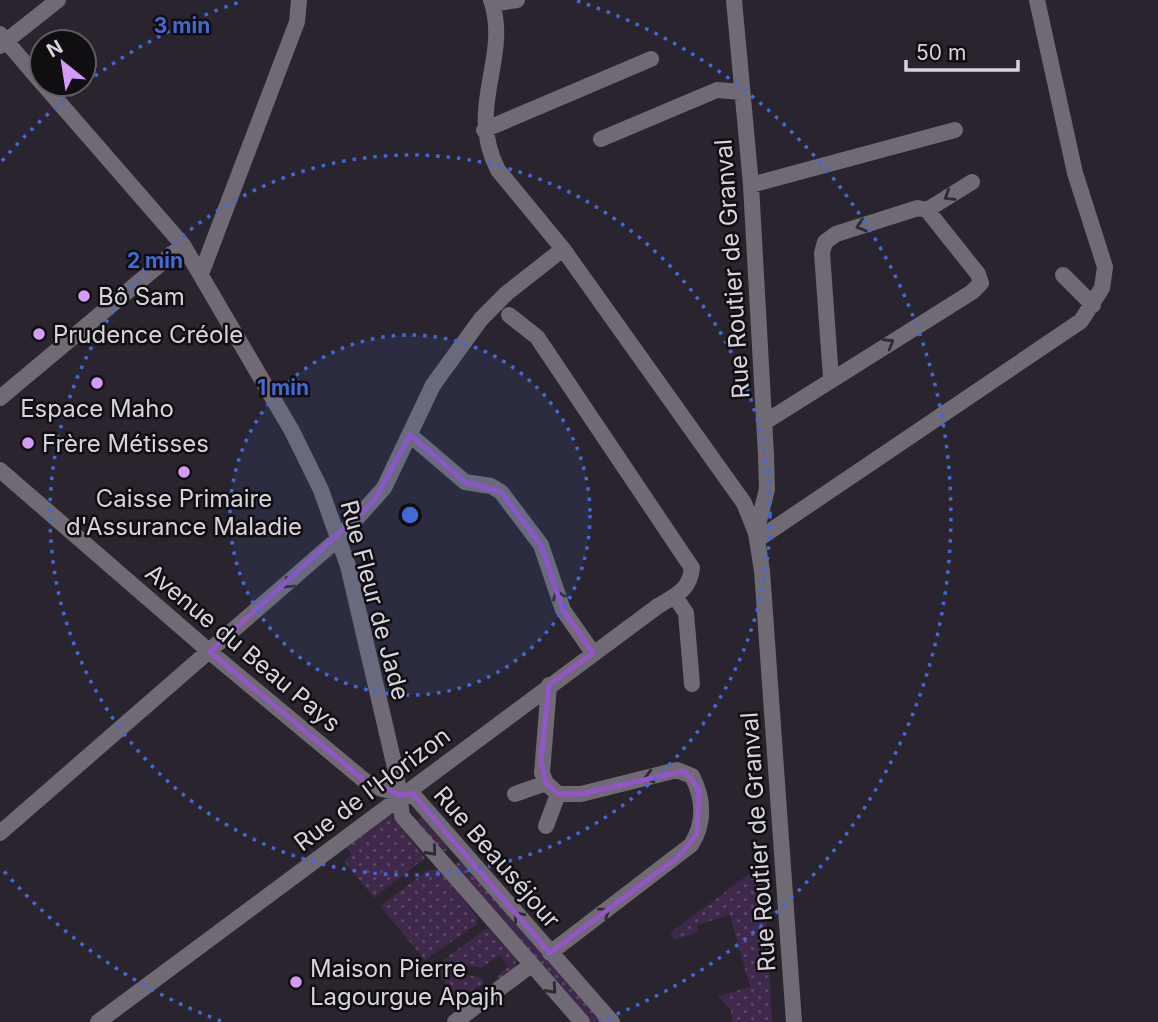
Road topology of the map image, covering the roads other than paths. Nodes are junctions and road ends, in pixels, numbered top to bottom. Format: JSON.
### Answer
{"nodes":[{"id":1,"x":58,"y":0,"type":"edge"},
{"id":2,"x":299,"y":0,"type":"edge"},
{"id":3,"x":516,"y":0,"type":"edge"},
{"id":4,"x":734,"y":0,"type":"edge"},
{"id":5,"x":1037,"y":0,"type":"edge"},
{"id":6,"x":492,"y":2,"type":"edge"},
{"id":7,"x":2,"y":40,"type":"edge"},
{"id":8,"x":651,"y":58,"type":"dead end"},
{"id":9,"x":28,"y":67,"type":"edge"},
{"id":10,"x":741,"y":92,"type":"junction"},
{"id":11,"x":56,"y":98,"type":"edge"},
{"id":12,"x":484,"y":130,"type":"junction"},
{"id":13,"x":955,"y":130,"type":"dead end"},
{"id":14,"x":601,"y":139,"type":"dead end"},
{"id":15,"x":972,"y":182,"type":"dead end"},
{"id":16,"x":751,"y":185,"type":"junction"},
{"id":17,"x":927,"y":210,"type":"junction"},
{"id":18,"x":183,"y":245,"type":"junction"},
{"id":19,"x":563,"y":249,"type":"junction"},
{"id":20,"x":201,"y":274,"type":"junction"},
{"id":21,"x":1063,"y":275,"type":"dead end"},
{"id":22,"x":1093,"y":305,"type":"junction"},
{"id":23,"x":509,"y":316,"type":"dead end"},
{"id":24,"x":831,"y":378,"type":"junction"},
{"id":25,"x":0,"y":398,"type":"edge"},
{"id":26,"x":765,"y":422,"type":"junction"},
{"id":27,"x":410,"y":435,"type":"junction"},
{"id":28,"x":0,"y":470,"type":"edge"},
{"id":29,"x":756,"y":537,"type":"junction"},
{"id":30,"x":339,"y":538,"type":"junction"},
{"id":31,"x":676,"y":598,"type":"junction"},
{"id":32,"x":210,"y":652,"type":"junction"},
{"id":33,"x":593,"y":653,"type":"junction"},
{"id":34,"x":692,"y":684,"type":"dead end"},
{"id":35,"x":549,"y":685,"type":"junction"},
{"id":36,"x":552,"y":789,"type":"junction"},
{"id":37,"x":515,"y":794,"type":"dead end"},
{"id":38,"x":401,"y":795,"type":"junction"},
{"id":39,"x":546,"y":826,"type":"dead end"},
{"id":40,"x":0,"y":833,"type":"edge"},
{"id":41,"x":550,"y":953,"type":"junction"},
{"id":42,"x":531,"y":965,"type":"junction"},
{"id":43,"x":98,"y":1022,"type":"edge"},
{"id":44,"x":455,"y":1022,"type":"edge"},
{"id":45,"x":582,"y":1022,"type":"edge"},
{"id":46,"x":612,"y":1022,"type":"edge"},
{"id":47,"x":794,"y":1022,"type":"edge"}],
"edges":[{"from":1,"to":7,"type":"street"},
{"from":2,"to":20,"type":"street"},
{"from":3,"to":6,"type":"street","name":"Rue Routier de Granval"},
{"from":4,"to":10,"type":"street","name":"Rue Routier de Granval"},
{"from":5,"to":22,"type":"street"},
{"from":6,"to":12,"type":"street","name":"Rue Routier de Granval"},
{"from":7,"to":9,"type":"street","name":"Rue Fleur de Jade"},
{"from":8,"to":12,"type":"street"},
{"from":10,"to":14,"type":"street"},
{"from":10,"to":16,"type":"street","name":"Rue Routier de Granval"},
{"from":11,"to":18,"type":"street","name":"Rue Fleur de Jade"},
{"from":12,"to":19,"type":"street","name":"Rue Routier de Granval"},
{"from":13,"to":16,"type":"street"},
{"from":15,"to":17,"type":"street","one_way":true},
{"from":16,"to":26,"type":"street","name":"Rue Routier de Granval"},
{"from":17,"to":24,"type":"street","one_way":true},
{"from":24,"to":17,"type":"street","one_way":true},
{"from":18,"to":20,"type":"street","name":"Rue Fleur de Jade"},
{"from":18,"to":25,"type":"street"},
{"from":19,"to":27,"type":"street"},
{"from":19,"to":29,"type":"street","name":"Rue Routier de Granval"},
{"from":20,"to":30,"type":"street","name":"Rue Fleur de Jade"},
{"from":21,"to":22,"type":"street"},
{"from":22,"to":29,"type":"street"},
{"from":23,"to":31,"type":"street"},
{"from":24,"to":26,"type":"street"},
{"from":26,"to":29,"type":"street","name":"Rue Routier de Granval"},
{"from":27,"to":30,"type":"street"},
{"from":33,"to":27,"type":"street","one_way":true},
{"from":28,"to":32,"type":"street","name":"Avenue du Beau Pays"},
{"from":29,"to":47,"type":"street","name":"Rue Routier de Granval"},
{"from":30,"to":32,"type":"street","one_way":true},
{"from":30,"to":38,"type":"street","name":"Rue Fleur de Jade"},
{"from":31,"to":33,"type":"street","name":"Rue de l'Horizon"},
{"from":31,"to":34,"type":"street"},
{"from":32,"to":38,"type":"street","name":"Avenue du Beau Pays"},
{"from":32,"to":40,"type":"street"},
{"from":33,"to":35,"type":"street","name":"Rue de l'Horizon"},
{"from":35,"to":36,"type":"street"},
{"from":35,"to":38,"type":"street","name":"Rue de l'Horizon"},
{"from":36,"to":37,"type":"street"},
{"from":36,"to":39,"type":"street"},
{"from":41,"to":36,"type":"street","one_way":true},
{"from":41,"to":38,"type":"street","name":"Rue Beauséjour","one_way":true},
{"from":38,"to":42,"type":"street","name":"Rue Beauséjour","one_way":true},
{"from":38,"to":43,"type":"street","name":"Rue de l'Horizon"},
{"from":41,"to":46,"type":"street","name":"Rue Beauséjour"},
{"from":42,"to":44,"type":"street"},
{"from":42,"to":45,"type":"street","name":"Rue Beauséjour","one_way":true}]}
